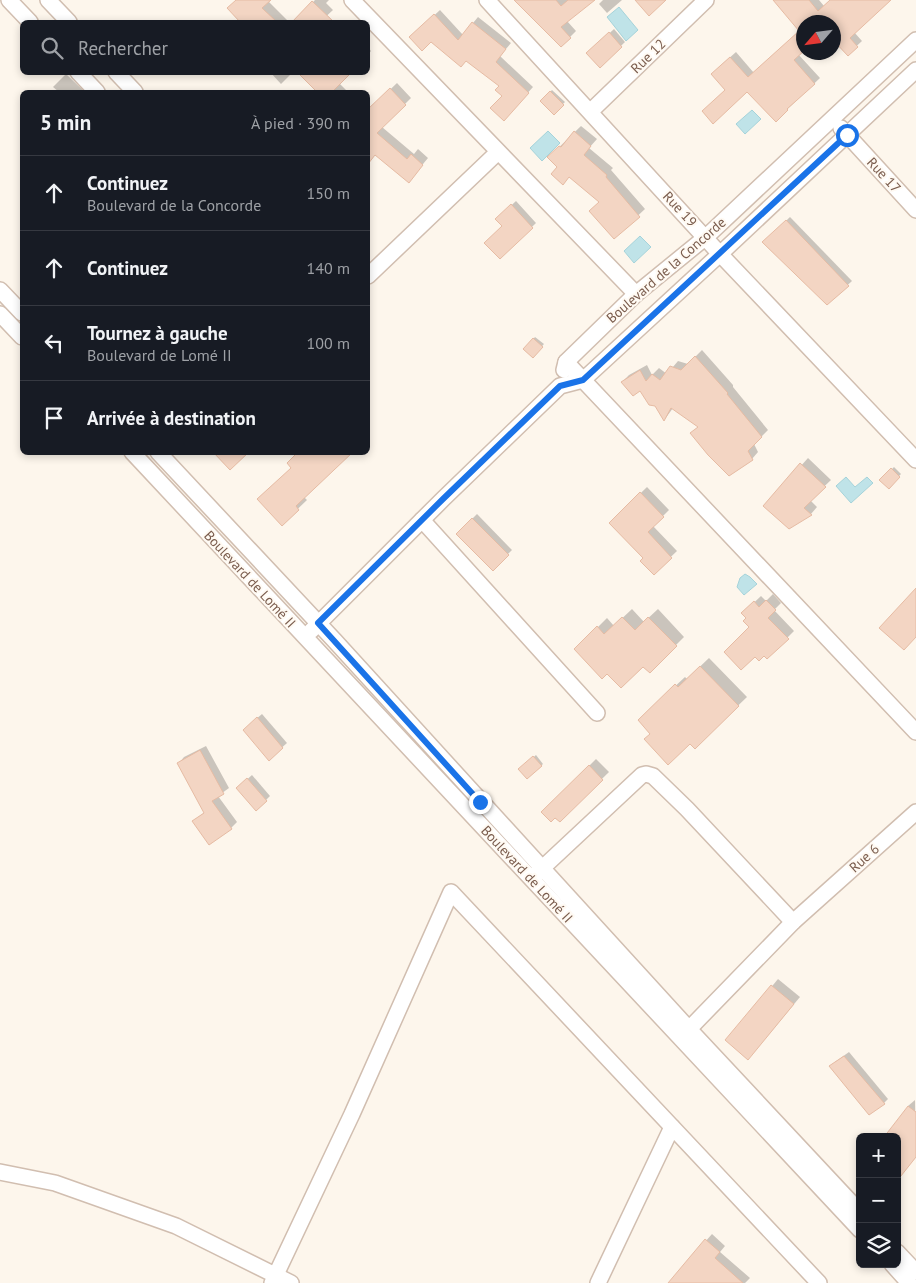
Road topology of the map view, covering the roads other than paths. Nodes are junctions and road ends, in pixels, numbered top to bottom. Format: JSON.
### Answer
{"nodes":[{"id":1,"x":9,"y":0,"type":"edge"},
{"id":2,"x":48,"y":0,"type":"edge"},
{"id":3,"x":352,"y":0,"type":"edge"},
{"id":4,"x":487,"y":0,"type":"edge"},
{"id":5,"x":706,"y":0,"type":"edge"},
{"id":6,"x":28,"y":20,"type":"edge"},
{"id":7,"x":67,"y":20,"type":"edge"},
{"id":8,"x":916,"y":40,"type":"edge"},
{"id":9,"x":916,"y":70,"type":"edge"},
{"id":10,"x":81,"y":75,"type":"edge"},
{"id":11,"x":119,"y":75,"type":"edge"},
{"id":12,"x":95,"y":90,"type":"edge"},
{"id":13,"x":133,"y":90,"type":"edge"},
{"id":14,"x":591,"y":112,"type":"junction"},
{"id":15,"x":834,"y":117,"type":"junction"},
{"id":16,"x":847,"y":135,"type":"junction"},
{"id":17,"x":498,"y":152,"type":"junction"},
{"id":18,"x":916,"y":210,"type":"edge"},
{"id":19,"x":706,"y":237,"type":"junction"},
{"id":20,"x":720,"y":254,"type":"junction"},
{"id":21,"x":370,"y":274,"type":"edge"},
{"id":22,"x":0,"y":290,"type":"edge"},
{"id":23,"x":636,"y":294,"type":"junction"},
{"id":24,"x":20,"y":311,"type":"edge"},
{"id":25,"x":0,"y":314,"type":"edge"},
{"id":26,"x":20,"y":335,"type":"edge"},
{"id":27,"x":566,"y":362,"type":"junction"},
{"id":28,"x":583,"y":380,"type":"junction"},
{"id":29,"x":560,"y":386,"type":"junction"},
{"id":30,"x":135,"y":455,"type":"edge"},
{"id":31,"x":163,"y":458,"type":"edge"},
{"id":32,"x":916,"y":460,"type":"edge"},
{"id":33,"x":422,"y":520,"type":"junction"},
{"id":34,"x":318,"y":623,"type":"junction"},
{"id":35,"x":304,"y":637,"type":"junction"},
{"id":36,"x":597,"y":713,"type":"dead end"},
{"id":37,"x":916,"y":732,"type":"edge"},
{"id":38,"x":916,"y":812,"type":"edge"},
{"id":39,"x":543,"y":867,"type":"junction"},
{"id":40,"x":532,"y":878,"type":"junction"},
{"id":41,"x":793,"y":922,"type":"junction"},
{"id":42,"x":689,"y":1029,"type":"junction"},
{"id":43,"x":672,"y":1127,"type":"junction"},
{"id":44,"x":0,"y":1172,"type":"edge"},
{"id":45,"x":856,"y":1208,"type":"edge"},
{"id":46,"x":856,"y":1226,"type":"edge"},
{"id":47,"x":901,"y":1256,"type":"edge"},
{"id":48,"x":896,"y":1268,"type":"edge"},
{"id":49,"x":916,"y":1272,"type":"edge"},
{"id":50,"x":274,"y":1279,"type":"edge"},
{"id":51,"x":291,"y":1283,"type":"edge"},
{"id":52,"x":598,"y":1283,"type":"edge"},
{"id":53,"x":819,"y":1283,"type":"edge"},
{"id":54,"x":909,"y":1283,"type":"edge"}],
"edges":[{"from":1,"to":6,"type":"street"},
{"from":2,"to":7,"type":"street"},
{"from":3,"to":17,"type":"street"},
{"from":4,"to":14,"type":"street","name":"Rue 19"},
{"from":5,"to":14,"type":"street","name":"Rue 12"},
{"from":8,"to":15,"type":"street","name":"Boulevard de la Concorde"},
{"from":9,"to":16,"type":"street","name":"Boulevard de la Concorde"},
{"from":10,"to":12,"type":"street"},
{"from":11,"to":13,"type":"street"},
{"from":14,"to":19,"type":"street","name":"Rue 19"},
{"from":15,"to":16,"type":"street","name":"Rue 17"},
{"from":15,"to":19,"type":"street","name":"Boulevard de la Concorde"},
{"from":16,"to":18,"type":"street","name":"Rue 17"},
{"from":16,"to":20,"type":"street","name":"Boulevard de la Concorde"},
{"from":17,"to":21,"type":"street"},
{"from":17,"to":23,"type":"street"},
{"from":19,"to":20,"type":"street","name":"Rue 19"},
{"from":19,"to":23,"type":"street","name":"Boulevard de la Concorde"},
{"from":20,"to":28,"type":"street","name":"Boulevard de la Concorde"},
{"from":20,"to":32,"type":"street","name":"Rue 19"},
{"from":22,"to":24,"type":"street"},
{"from":23,"to":27,"type":"street","name":"Boulevard de la Concorde"},
{"from":25,"to":26,"type":"street"},
{"from":27,"to":28,"type":"street"},
{"from":27,"to":29,"type":"street"},
{"from":28,"to":29,"type":"street","name":"Boulevard de la Concorde"},
{"from":28,"to":37,"type":"street"},
{"from":29,"to":33,"type":"street"},
{"from":30,"to":35,"type":"street","name":"Boulevard de Lomé II"},
{"from":31,"to":34,"type":"street","name":"Boulevard de Lomé II"},
{"from":33,"to":34,"type":"street"},
{"from":33,"to":36,"type":"street"},
{"from":34,"to":35,"type":"street"},
{"from":34,"to":39,"type":"street","name":"Boulevard de Lomé II"},
{"from":35,"to":40,"type":"street","name":"Boulevard de Lomé II"},
{"from":38,"to":41,"type":"street","name":"Rue 6"},
{"from":39,"to":40,"type":"street"},
{"from":39,"to":41,"type":"street"},
{"from":39,"to":42,"type":"street","name":"Boulevard de Lomé II"},
{"from":40,"to":46,"type":"street","name":"Boulevard de Lomé II"},
{"from":41,"to":42,"type":"street","name":"Rue 6"},
{"from":42,"to":45,"type":"street","name":"Boulevard de Lomé II"},
{"from":43,"to":50,"type":"street"},
{"from":43,"to":52,"type":"street"},
{"from":43,"to":53,"type":"street"},
{"from":44,"to":50,"type":"street"},
{"from":47,"to":49,"type":"street"},
{"from":48,"to":54,"type":"street"},
{"from":50,"to":51,"type":"street"}]}
